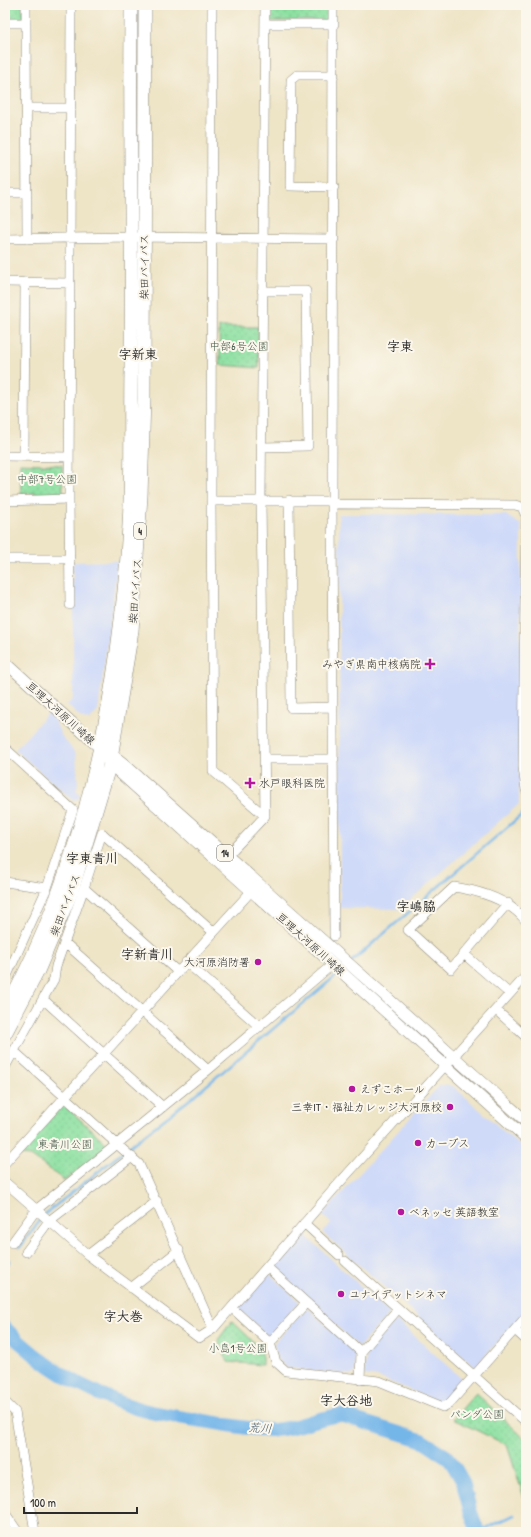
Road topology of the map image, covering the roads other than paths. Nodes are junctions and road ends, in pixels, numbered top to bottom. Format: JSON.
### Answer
{"nodes":[{"id":1,"x":26,"y":5,"type":"edge"},
{"id":2,"x":71,"y":5,"type":"edge"},
{"id":3,"x":131,"y":5,"type":"edge"},
{"id":4,"x":145,"y":5,"type":"edge"},
{"id":5,"x":212,"y":5,"type":"edge"},
{"id":6,"x":265,"y":5,"type":"edge"},
{"id":7,"x":334,"y":5,"type":"edge"},
{"id":8,"x":5,"y":23,"type":"edge"},
{"id":9,"x":26,"y":23,"type":"junction"},
{"id":10,"x":265,"y":24,"type":"junction"},
{"id":11,"x":334,"y":24,"type":"junction"},
{"id":12,"x":334,"y":75,"type":"junction"},
{"id":13,"x":27,"y":108,"type":"junction"},
{"id":14,"x":71,"y":108,"type":"junction"},
{"id":15,"x":334,"y":187,"type":"junction"},
{"id":16,"x":27,"y":193,"type":"junction"},
{"id":17,"x":5,"y":194,"type":"edge"},
{"id":18,"x":137,"y":237,"type":"junction"},
{"id":19,"x":212,"y":238,"type":"junction"},
{"id":20,"x":264,"y":238,"type":"junction"},
{"id":21,"x":5,"y":239,"type":"edge"},
{"id":22,"x":27,"y":239,"type":"junction"},
{"id":23,"x":71,"y":239,"type":"junction"},
{"id":24,"x":334,"y":239,"type":"junction"},
{"id":25,"x":5,"y":282,"type":"edge"},
{"id":26,"x":25,"y":282,"type":"junction"},
{"id":27,"x":70,"y":283,"type":"junction"},
{"id":28,"x":262,"y":292,"type":"junction"},
{"id":29,"x":262,"y":447,"type":"junction"},
{"id":30,"x":5,"y":456,"type":"edge"},
{"id":31,"x":24,"y":456,"type":"junction"},
{"id":32,"x":69,"y":457,"type":"junction"},
{"id":33,"x":69,"y":499,"type":"junction"},
{"id":34,"x":5,"y":500,"type":"edge"},
{"id":35,"x":261,"y":500,"type":"junction"},
{"id":36,"x":289,"y":500,"type":"junction"},
{"id":37,"x":211,"y":501,"type":"junction"},
{"id":38,"x":332,"y":501,"type":"junction"},
{"id":39,"x":5,"y":559,"type":"edge"},
{"id":40,"x":70,"y":560,"type":"junction"},
{"id":41,"x":70,"y":605,"type":"dead end"},
{"id":42,"x":5,"y":662,"type":"edge"},
{"id":43,"x":334,"y":707,"type":"junction"},
{"id":44,"x":5,"y":748,"type":"edge"},
{"id":45,"x":100,"y":748,"type":"junction"},
{"id":46,"x":111,"y":758,"type":"junction"},
{"id":47,"x":265,"y":759,"type":"junction"},
{"id":48,"x":334,"y":759,"type":"junction"},
{"id":49,"x":526,"y":790,"type":"edge"},
{"id":50,"x":265,"y":816,"type":"junction"},
{"id":51,"x":228,"y":855,"type":"junction"},
{"id":52,"x":5,"y":882,"type":"edge"},
{"id":53,"x":255,"y":887,"type":"junction"},
{"id":54,"x":47,"y":888,"type":"junction"},
{"id":55,"x":84,"y":888,"type":"junction"},
{"id":56,"x":508,"y":904,"type":"junction"},
{"id":57,"x":526,"y":922,"type":"edge"},
{"id":58,"x":214,"y":932,"type":"junction"},
{"id":59,"x":334,"y":936,"type":"dead end"},
{"id":60,"x":64,"y":942,"type":"junction"},
{"id":61,"x":464,"y":954,"type":"junction"},
{"id":62,"x":186,"y":962,"type":"junction"},
{"id":63,"x":343,"y":967,"type":"junction"},
{"id":64,"x":177,"y":971,"type":"junction"},
{"id":65,"x":526,"y":976,"type":"edge"},
{"id":66,"x":5,"y":980,"type":"edge"},
{"id":67,"x":510,"y":994,"type":"junction"},
{"id":68,"x":44,"y":1000,"type":"junction"},
{"id":69,"x":496,"y":1010,"type":"junction"},
{"id":70,"x":5,"y":1011,"type":"edge"},
{"id":71,"x":142,"y":1011,"type":"junction"},
{"id":72,"x":260,"y":1027,"type":"junction"},
{"id":73,"x":5,"y":1034,"type":"edge"},
{"id":74,"x":526,"y":1037,"type":"edge"},
{"id":75,"x":15,"y":1052,"type":"junction"},
{"id":76,"x":104,"y":1054,"type":"junction"},
{"id":77,"x":449,"y":1061,"type":"junction"},
{"id":78,"x":5,"y":1067,"type":"edge"},
{"id":79,"x":208,"y":1070,"type":"junction"},
{"id":80,"x":65,"y":1097,"type":"junction"},
{"id":81,"x":163,"y":1107,"type":"junction"},
{"id":82,"x":526,"y":1121,"type":"edge"},
{"id":83,"x":526,"y":1138,"type":"edge"},
{"id":84,"x":120,"y":1146,"type":"junction"},
{"id":85,"x":130,"y":1155,"type":"junction"},
{"id":86,"x":5,"y":1163,"type":"edge"},
{"id":87,"x":5,"y":1182,"type":"edge"},
{"id":88,"x":157,"y":1201,"type":"junction"},
{"id":89,"x":38,"y":1211,"type":"junction"},
{"id":90,"x":48,"y":1220,"type":"junction"},
{"id":91,"x":304,"y":1223,"type":"junction"},
{"id":92,"x":12,"y":1243,"type":"dead end"},
{"id":93,"x":179,"y":1250,"type":"junction"},
{"id":94,"x":26,"y":1252,"type":"dead end"},
{"id":95,"x":88,"y":1255,"type":"junction"},
{"id":96,"x":267,"y":1267,"type":"junction"},
{"id":97,"x":131,"y":1288,"type":"junction"},
{"id":98,"x":306,"y":1303,"type":"junction"},
{"id":99,"x":232,"y":1308,"type":"junction"},
{"id":100,"x":398,"y":1309,"type":"junction"},
{"id":101,"x":526,"y":1317,"type":"edge"},
{"id":102,"x":214,"y":1329,"type":"junction"},
{"id":103,"x":515,"y":1330,"type":"junction"},
{"id":104,"x":526,"y":1340,"type":"edge"},
{"id":105,"x":270,"y":1343,"type":"junction"},
{"id":106,"x":361,"y":1352,"type":"junction"},
{"id":107,"x":474,"y":1376,"type":"junction"},
{"id":108,"x":360,"y":1380,"type":"junction"},
{"id":109,"x":5,"y":1402,"type":"edge"},
{"id":110,"x":526,"y":1422,"type":"edge"},
{"id":111,"x":5,"y":1513,"type":"edge"},
{"id":112,"x":18,"y":1532,"type":"edge"},
{"id":113,"x":35,"y":1532,"type":"edge"}],
"edges":[{"from":1,"to":9,"type":"street"},
{"from":2,"to":14,"type":"street"},
{"from":3,"to":18,"type":"highway","name":"柴田バイパス","number":"4"},
{"from":4,"to":18,"type":"highway","name":"柴田バイパス","number":"4"},
{"from":5,"to":19,"type":"street"},
{"from":6,"to":10,"type":"street"},
{"from":7,"to":11,"type":"street"},
{"from":8,"to":9,"type":"street"},
{"from":9,"to":13,"type":"street"},
{"from":10,"to":11,"type":"street"},
{"from":10,"to":20,"type":"street"},
{"from":11,"to":12,"type":"street"},
{"from":12,"to":15,"type":"street"},
{"from":12,"to":15,"type":"street"},
{"from":13,"to":14,"type":"street"},
{"from":13,"to":16,"type":"street"},
{"from":14,"to":23,"type":"street"},
{"from":15,"to":24,"type":"street"},
{"from":16,"to":17,"type":"street"},
{"from":16,"to":22,"type":"street"},
{"from":18,"to":19,"type":"street"},
{"from":18,"to":23,"type":"street"},
{"from":18,"to":45,"type":"highway","name":"柴田バイパス","number":"4"},
{"from":18,"to":46,"type":"highway","name":"柴田バイパス","number":"4"},
{"from":19,"to":20,"type":"street"},
{"from":19,"to":37,"type":"street"},
{"from":20,"to":24,"type":"street"},
{"from":20,"to":28,"type":"street"},
{"from":21,"to":22,"type":"street"},
{"from":22,"to":23,"type":"street"},
{"from":23,"to":27,"type":"street"},
{"from":24,"to":38,"type":"street"},
{"from":25,"to":26,"type":"street"},
{"from":26,"to":27,"type":"street"},
{"from":26,"to":31,"type":"street"},
{"from":27,"to":32,"type":"street"},
{"from":28,"to":29,"type":"street"},
{"from":28,"to":29,"type":"street"},
{"from":29,"to":35,"type":"street"},
{"from":30,"to":31,"type":"street"},
{"from":31,"to":32,"type":"street"},
{"from":32,"to":33,"type":"street"},
{"from":33,"to":34,"type":"street"},
{"from":33,"to":40,"type":"street"},
{"from":35,"to":36,"type":"street"},
{"from":35,"to":37,"type":"street"},
{"from":35,"to":47,"type":"street"},
{"from":36,"to":38,"type":"street"},
{"from":36,"to":43,"type":"street"},
{"from":37,"to":50,"type":"street"},
{"from":38,"to":43,"type":"street"},
{"from":38,"to":49,"type":"street"},
{"from":39,"to":40,"type":"street"},
{"from":40,"to":41,"type":"street"},
{"from":42,"to":45,"type":"main road","name":"亘理大河原川崎線","number":"14"},
{"from":43,"to":48,"type":"street"},
{"from":44,"to":54,"type":"street"},
{"from":45,"to":46,"type":"main road","name":"亘理大河原川崎線","number":"14"},
{"from":45,"to":70,"type":"highway","name":"柴田バイパス","number":"4"},
{"from":46,"to":51,"type":"main road","name":"亘理大河原川崎線","number":"14"},
{"from":46,"to":53,"type":"main road","name":"亘理大河原川崎線","number":"14"},
{"from":46,"to":73,"type":"highway","name":"柴田バイパス","number":"4"},
{"from":47,"to":48,"type":"street"},
{"from":47,"to":50,"type":"street"},
{"from":48,"to":59,"type":"street"},
{"from":50,"to":51,"type":"street"},
{"from":51,"to":53,"type":"main road","name":"亘理大河原川崎線","number":"14"},
{"from":52,"to":54,"type":"street"},
{"from":53,"to":58,"type":"street"},
{"from":53,"to":63,"type":"main road","name":"亘理大河原川崎線","number":"14"},
{"from":54,"to":66,"type":"street"},
{"from":55,"to":58,"type":"street"},
{"from":55,"to":60,"type":"street"},
{"from":55,"to":64,"type":"street"},
{"from":56,"to":57,"type":"street"},
{"from":56,"to":61,"type":"street"},
{"from":56,"to":61,"type":"street"},
{"from":58,"to":62,"type":"street"},
{"from":60,"to":68,"type":"street"},
{"from":60,"to":71,"type":"street"},
{"from":61,"to":67,"type":"street"},
{"from":62,"to":64,"type":"street"},
{"from":62,"to":72,"type":"street"},
{"from":63,"to":72,"type":"street"},
{"from":63,"to":77,"type":"main road","name":"亘理大河原川崎線","number":"14"},
{"from":64,"to":71,"type":"street"},
{"from":65,"to":67,"type":"street"},
{"from":67,"to":69,"type":"street"},
{"from":68,"to":75,"type":"street"},
{"from":68,"to":76,"type":"street"},
{"from":69,"to":74,"type":"street"},
{"from":69,"to":77,"type":"street"},
{"from":71,"to":76,"type":"street"},
{"from":71,"to":79,"type":"street"},
{"from":72,"to":79,"type":"street"},
{"from":75,"to":78,"type":"street"},
{"from":75,"to":80,"type":"street"},
{"from":76,"to":80,"type":"street"},
{"from":76,"to":81,"type":"street"},
{"from":77,"to":82,"type":"main road","name":"亘理大河原川崎線","number":"14"},
{"from":77,"to":83,"type":"main road","name":"亘理大河原川崎線","number":"14"},
{"from":77,"to":91,"type":"street"},
{"from":79,"to":81,"type":"street"},
{"from":80,"to":84,"type":"street"},
{"from":80,"to":86,"type":"street"},
{"from":81,"to":84,"type":"street"},
{"from":84,"to":85,"type":"street"},
{"from":84,"to":89,"type":"street"},
{"from":85,"to":88,"type":"street"},
{"from":85,"to":90,"type":"street"},
{"from":87,"to":89,"type":"street"},
{"from":88,"to":93,"type":"street"},
{"from":88,"to":95,"type":"street"},
{"from":89,"to":90,"type":"street"},
{"from":89,"to":92,"type":"street"},
{"from":90,"to":94,"type":"street"},
{"from":90,"to":95,"type":"street"},
{"from":91,"to":96,"type":"street"},
{"from":91,"to":100,"type":"street"},
{"from":93,"to":97,"type":"street"},
{"from":93,"to":102,"type":"street"},
{"from":95,"to":97,"type":"street"},
{"from":96,"to":98,"type":"street"},
{"from":96,"to":99,"type":"street"},
{"from":97,"to":102,"type":"street"},
{"from":98,"to":105,"type":"street"},
{"from":98,"to":106,"type":"street"},
{"from":99,"to":102,"type":"street"},
{"from":99,"to":105,"type":"street"},
{"from":100,"to":106,"type":"street"},
{"from":100,"to":107,"type":"street"},
{"from":101,"to":103,"type":"street"},
{"from":103,"to":104,"type":"street"},
{"from":103,"to":107,"type":"street"},
{"from":105,"to":108,"type":"street"},
{"from":106,"to":108,"type":"street"},
{"from":107,"to":108,"type":"street"},
{"from":107,"to":110,"type":"street"},
{"from":109,"to":113,"type":"street"},
{"from":111,"to":112,"type":"street"}]}
